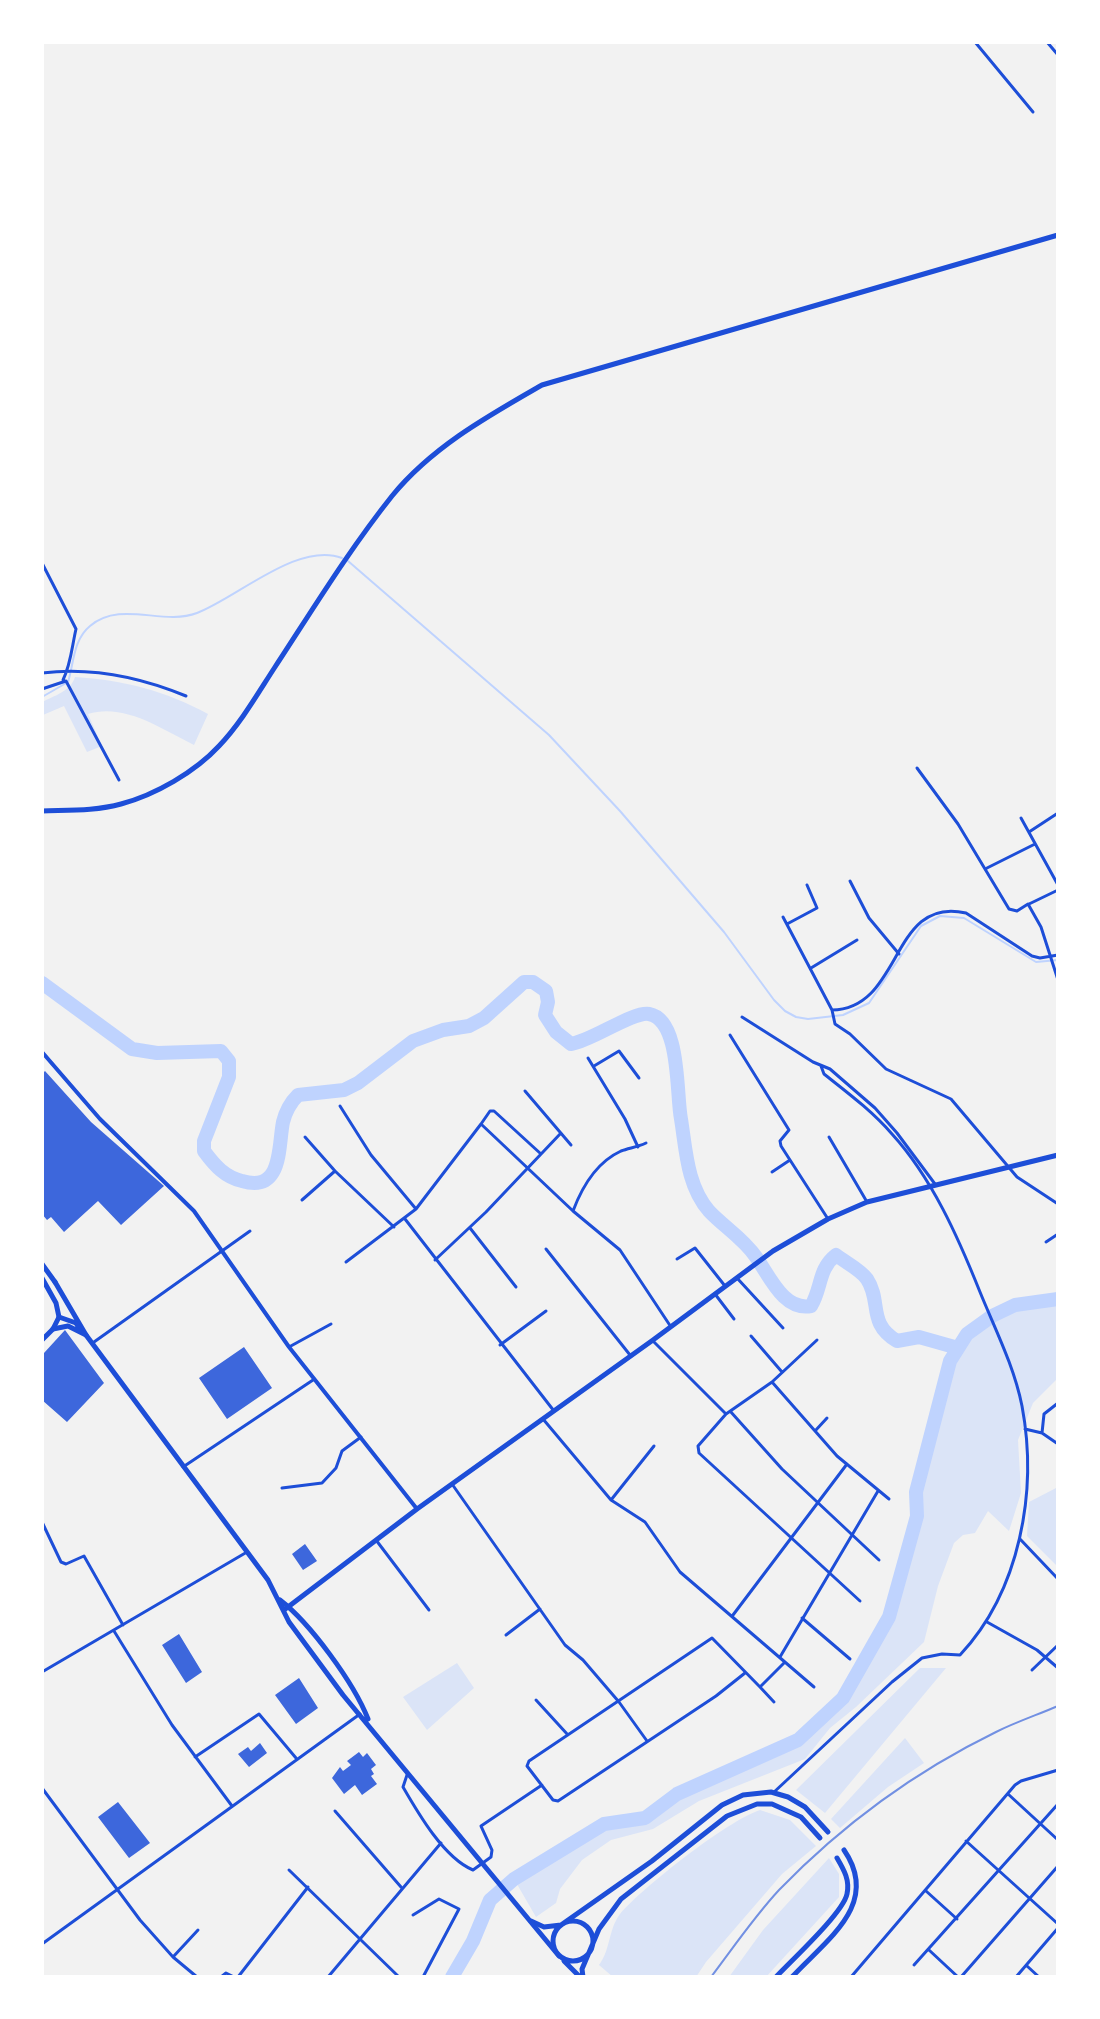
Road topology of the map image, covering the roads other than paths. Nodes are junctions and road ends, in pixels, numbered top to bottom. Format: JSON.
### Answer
{"nodes":[{"id":1,"x":975,"y":42,"type":"edge"},
{"id":2,"x":1047,"y":42,"type":"edge"},
{"id":3,"x":1058,"y":55,"type":"edge"},
{"id":4,"x":1033,"y":112,"type":"dead end"},
{"id":5,"x":1058,"y":235,"type":"edge"},
{"id":6,"x":42,"y":563,"type":"edge"},
{"id":7,"x":70,"y":670,"type":"junction"},
{"id":8,"x":42,"y":673,"type":"edge"},
{"id":9,"x":64,"y":680,"type":"junction"},
{"id":10,"x":42,"y":689,"type":"edge"},
{"id":11,"x":186,"y":696,"type":"dead end"},
{"id":12,"x":917,"y":768,"type":"dead end"},
{"id":13,"x":119,"y":780,"type":"dead end"},
{"id":14,"x":42,"y":811,"type":"edge"},
{"id":15,"x":1058,"y":813,"type":"edge"},
{"id":16,"x":1021,"y":818,"type":"dead end"},
{"id":17,"x":1029,"y":832,"type":"junction"},
{"id":18,"x":1035,"y":844,"type":"junction"},
{"id":19,"x":987,"y":868,"type":"junction"},
{"id":20,"x":850,"y":881,"type":"dead end"},
{"id":21,"x":807,"y":885,"type":"dead end"},
{"id":22,"x":1058,"y":888,"type":"edge"},
{"id":23,"x":1028,"y":904,"type":"junction"},
{"id":24,"x":783,"y":917,"type":"dead end"},
{"id":25,"x":787,"y":924,"type":"junction"},
{"id":26,"x":857,"y":940,"type":"dead end"},
{"id":27,"x":899,"y":954,"type":"junction"},
{"id":28,"x":1058,"y":955,"type":"edge"},
{"id":29,"x":1051,"y":959,"type":"junction"},
{"id":30,"x":811,"y":968,"type":"junction"},
{"id":31,"x":1058,"y":980,"type":"edge"},
{"id":32,"x":832,"y":1011,"type":"junction"},
{"id":33,"x":742,"y":1017,"type":"dead end"},
{"id":34,"x":730,"y":1035,"type":"dead end"},
{"id":35,"x":42,"y":1052,"type":"edge"},
{"id":36,"x":588,"y":1058,"type":"dead end"},
{"id":37,"x":594,"y":1066,"type":"junction"},
{"id":38,"x":639,"y":1078,"type":"dead end"},
{"id":39,"x":525,"y":1091,"type":"dead end"},
{"id":40,"x":340,"y":1106,"type":"dead end"},
{"id":41,"x":481,"y":1124,"type":"junction"},
{"id":42,"x":561,"y":1133,"type":"junction"},
{"id":43,"x":305,"y":1137,"type":"dead end"},
{"id":44,"x":829,"y":1137,"type":"dead end"},
{"id":45,"x":646,"y":1143,"type":"dead end"},
{"id":46,"x":571,"y":1145,"type":"dead end"},
{"id":47,"x":638,"y":1147,"type":"junction"},
{"id":48,"x":541,"y":1154,"type":"junction"},
{"id":49,"x":1058,"y":1155,"type":"edge"},
{"id":50,"x":790,"y":1160,"type":"junction"},
{"id":51,"x":1008,"y":1166,"type":"junction"},
{"id":52,"x":527,"y":1168,"type":"junction"},
{"id":53,"x":335,"y":1171,"type":"junction"},
{"id":54,"x":772,"y":1172,"type":"dead end"},
{"id":55,"x":932,"y":1185,"type":"junction"},
{"id":56,"x":302,"y":1200,"type":"dead end"},
{"id":57,"x":867,"y":1202,"type":"junction"},
{"id":58,"x":1058,"y":1204,"type":"edge"},
{"id":59,"x":416,"y":1209,"type":"junction"},
{"id":60,"x":573,"y":1211,"type":"junction"},
{"id":61,"x":405,"y":1219,"type":"junction"},
{"id":62,"x":828,"y":1219,"type":"junction"},
{"id":63,"x":394,"y":1227,"type":"junction"},
{"id":64,"x":470,"y":1228,"type":"junction"},
{"id":65,"x":250,"y":1231,"type":"dead end"},
{"id":66,"x":1058,"y":1234,"type":"edge"},
{"id":67,"x":1046,"y":1242,"type":"dead end"},
{"id":68,"x":546,"y":1249,"type":"dead end"},
{"id":69,"x":223,"y":1252,"type":"junction"},
{"id":70,"x":677,"y":1259,"type":"dead end"},
{"id":71,"x":435,"y":1260,"type":"junction"},
{"id":72,"x":346,"y":1262,"type":"dead end"},
{"id":73,"x":42,"y":1264,"type":"edge"},
{"id":74,"x":738,"y":1277,"type":"junction"},
{"id":75,"x":42,"y":1278,"type":"edge"},
{"id":76,"x":725,"y":1286,"type":"junction"},
{"id":77,"x":516,"y":1287,"type":"dead end"},
{"id":78,"x":715,"y":1294,"type":"junction"},
{"id":79,"x":546,"y":1311,"type":"dead end"},
{"id":80,"x":59,"y":1317,"type":"junction"},
{"id":81,"x":734,"y":1319,"type":"dead end"},
{"id":82,"x":331,"y":1324,"type":"dead end"},
{"id":83,"x":671,"y":1327,"type":"junction"},
{"id":84,"x":783,"y":1328,"type":"dead end"},
{"id":85,"x":53,"y":1329,"type":"junction"},
{"id":86,"x":84,"y":1334,"type":"junction"},
{"id":87,"x":751,"y":1336,"type":"dead end"},
{"id":88,"x":42,"y":1340,"type":"edge"},
{"id":89,"x":653,"y":1340,"type":"junction"},
{"id":90,"x":817,"y":1340,"type":"dead end"},
{"id":91,"x":91,"y":1344,"type":"junction"},
{"id":92,"x":500,"y":1345,"type":"junction"},
{"id":93,"x":289,"y":1347,"type":"junction"},
{"id":94,"x":630,"y":1355,"type":"junction"},
{"id":95,"x":782,"y":1372,"type":"junction"},
{"id":96,"x":314,"y":1379,"type":"junction"},
{"id":97,"x":772,"y":1382,"type":"junction"},
{"id":98,"x":1058,"y":1403,"type":"edge"},
{"id":99,"x":554,"y":1411,"type":"junction"},
{"id":100,"x":728,"y":1413,"type":"junction"},
{"id":101,"x":827,"y":1418,"type":"dead end"},
{"id":102,"x":543,"y":1419,"type":"junction"},
{"id":103,"x":1025,"y":1429,"type":"junction"},
{"id":104,"x":815,"y":1431,"type":"junction"},
{"id":105,"x":1042,"y":1433,"type":"junction"},
{"id":106,"x":361,"y":1437,"type":"junction"},
{"id":107,"x":1058,"y":1444,"type":"edge"},
{"id":108,"x":654,"y":1446,"type":"dead end"},
{"id":109,"x":847,"y":1464,"type":"junction"},
{"id":110,"x":183,"y":1467,"type":"junction"},
{"id":111,"x":452,"y":1484,"type":"junction"},
{"id":112,"x":282,"y":1488,"type":"dead end"},
{"id":113,"x":878,"y":1491,"type":"junction"},
{"id":114,"x":889,"y":1499,"type":"dead end"},
{"id":115,"x":611,"y":1500,"type":"junction"},
{"id":116,"x":818,"y":1506,"type":"junction"},
{"id":117,"x":417,"y":1509,"type":"junction"},
{"id":118,"x":42,"y":1522,"type":"edge"},
{"id":119,"x":852,"y":1534,"type":"junction"},
{"id":120,"x":792,"y":1539,"type":"junction"},
{"id":121,"x":1020,"y":1539,"type":"junction"},
{"id":122,"x":376,"y":1540,"type":"junction"},
{"id":123,"x":247,"y":1552,"type":"junction"},
{"id":124,"x":879,"y":1560,"type":"dead end"},
{"id":125,"x":830,"y":1571,"type":"junction"},
{"id":126,"x":1058,"y":1579,"type":"edge"},
{"id":127,"x":860,"y":1601,"type":"dead end"},
{"id":128,"x":286,"y":1608,"type":"junction"},
{"id":129,"x":540,"y":1609,"type":"junction"},
{"id":130,"x":429,"y":1610,"type":"dead end"},
{"id":131,"x":733,"y":1615,"type":"junction"},
{"id":132,"x":802,"y":1618,"type":"junction"},
{"id":133,"x":987,"y":1622,"type":"junction"},
{"id":134,"x":123,"y":1625,"type":"junction"},
{"id":135,"x":114,"y":1631,"type":"junction"},
{"id":136,"x":506,"y":1635,"type":"dead end"},
{"id":137,"x":1058,"y":1645,"type":"edge"},
{"id":138,"x":1046,"y":1656,"type":"junction"},
{"id":139,"x":780,"y":1657,"type":"junction"},
{"id":140,"x":850,"y":1659,"type":"dead end"},
{"id":141,"x":785,"y":1662,"type":"junction"},
{"id":142,"x":1058,"y":1668,"type":"edge"},
{"id":143,"x":1032,"y":1670,"type":"dead end"},
{"id":144,"x":42,"y":1672,"type":"edge"},
{"id":145,"x":745,"y":1673,"type":"junction"},
{"id":146,"x":760,"y":1687,"type":"junction"},
{"id":147,"x":814,"y":1687,"type":"dead end"},
{"id":148,"x":536,"y":1700,"type":"dead end"},
{"id":149,"x":619,"y":1702,"type":"junction"},
{"id":150,"x":774,"y":1702,"type":"dead end"},
{"id":151,"x":363,"y":1713,"type":"junction"},
{"id":152,"x":568,"y":1735,"type":"junction"},
{"id":153,"x":647,"y":1741,"type":"junction"},
{"id":154,"x":194,"y":1757,"type":"junction"},
{"id":155,"x":296,"y":1758,"type":"junction"},
{"id":156,"x":1058,"y":1770,"type":"edge"},
{"id":157,"x":407,"y":1775,"type":"junction"},
{"id":158,"x":542,"y":1785,"type":"junction"},
{"id":159,"x":43,"y":1791,"type":"edge"},
{"id":160,"x":773,"y":1793,"type":"junction"},
{"id":161,"x":1007,"y":1794,"type":"junction"},
{"id":162,"x":1058,"y":1804,"type":"edge"},
{"id":163,"x":232,"y":1806,"type":"junction"},
{"id":164,"x":335,"y":1811,"type":"dead end"},
{"id":165,"x":1039,"y":1824,"type":"junction"},
{"id":166,"x":828,"y":1832,"type":"dead end"},
{"id":167,"x":820,"y":1838,"type":"dead end"},
{"id":168,"x":1058,"y":1840,"type":"edge"},
{"id":169,"x":966,"y":1841,"type":"junction"},
{"id":170,"x":441,"y":1843,"type":"junction"},
{"id":171,"x":844,"y":1850,"type":"dead end"},
{"id":172,"x":837,"y":1858,"type":"dead end"},
{"id":173,"x":1058,"y":1866,"type":"edge"},
{"id":174,"x":289,"y":1870,"type":"dead end"},
{"id":175,"x":999,"y":1871,"type":"junction"},
{"id":176,"x":308,"y":1887,"type":"junction"},
{"id":177,"x":401,"y":1888,"type":"junction"},
{"id":178,"x":118,"y":1890,"type":"junction"},
{"id":179,"x":926,"y":1891,"type":"junction"},
{"id":180,"x":1030,"y":1898,"type":"junction"},
{"id":181,"x":413,"y":1915,"type":"dead end"},
{"id":182,"x":957,"y":1919,"type":"junction"},
{"id":183,"x":530,"y":1921,"type":"junction"},
{"id":184,"x":561,"y":1925,"type":"junction"},
{"id":185,"x":1058,"y":1926,"type":"edge"},
{"id":186,"x":198,"y":1930,"type":"dead end"},
{"id":187,"x":359,"y":1938,"type":"junction"},
{"id":188,"x":42,"y":1944,"type":"edge"},
{"id":189,"x":929,"y":1950,"type":"junction"},
{"id":190,"x":591,"y":1951,"type":"junction"},
{"id":191,"x":559,"y":1956,"type":"junction"},
{"id":192,"x":173,"y":1957,"type":"junction"},
{"id":193,"x":914,"y":1965,"type":"dead end"},
{"id":194,"x":1026,"y":1965,"type":"junction"},
{"id":195,"x":197,"y":1977,"type":"edge"},
{"id":196,"x":221,"y":1977,"type":"edge"},
{"id":197,"x":236,"y":1977,"type":"edge"},
{"id":198,"x":328,"y":1977,"type":"edge"},
{"id":199,"x":399,"y":1977,"type":"edge"},
{"id":200,"x":423,"y":1977,"type":"edge"},
{"id":201,"x":581,"y":1977,"type":"edge"},
{"id":202,"x":776,"y":1977,"type":"edge"},
{"id":203,"x":792,"y":1977,"type":"edge"},
{"id":204,"x":851,"y":1977,"type":"edge"},
{"id":205,"x":960,"y":1977,"type":"edge"},
{"id":206,"x":1016,"y":1977,"type":"edge"},
{"id":207,"x":1039,"y":1977,"type":"edge"}],
"edges":[{"from":1,"to":4,"type":"street"},
{"from":2,"to":3,"type":"street"},
{"from":5,"to":14,"type":"main road"},
{"from":6,"to":7,"type":"street"},
{"from":7,"to":8,"type":"street"},
{"from":7,"to":9,"type":"street"},
{"from":7,"to":11,"type":"street"},
{"from":9,"to":10,"type":"street"},
{"from":9,"to":13,"type":"street"},
{"from":12,"to":19,"type":"street"},
{"from":15,"to":17,"type":"street"},
{"from":16,"to":17,"type":"street"},
{"from":17,"to":18,"type":"street"},
{"from":18,"to":19,"type":"street"},
{"from":18,"to":22,"type":"street"},
{"from":19,"to":23,"type":"street"},
{"from":20,"to":27,"type":"street"},
{"from":21,"to":25,"type":"street"},
{"from":22,"to":23,"type":"street"},
{"from":23,"to":29,"type":"street"},
{"from":24,"to":25,"type":"street"},
{"from":25,"to":30,"type":"street"},
{"from":26,"to":30,"type":"street"},
{"from":27,"to":29,"type":"street"},
{"from":27,"to":32,"type":"street"},
{"from":28,"to":29,"type":"street"},
{"from":29,"to":31,"type":"street"},
{"from":30,"to":32,"type":"street"},
{"from":32,"to":51,"type":"street"},
{"from":33,"to":55,"type":"street"},
{"from":34,"to":50,"type":"street"},
{"from":35,"to":69,"type":"street"},
{"from":36,"to":37,"type":"street"},
{"from":37,"to":38,"type":"street"},
{"from":37,"to":47,"type":"street"},
{"from":39,"to":42,"type":"street"},
{"from":40,"to":59,"type":"street"},
{"from":41,"to":48,"type":"street"},
{"from":41,"to":52,"type":"street"},
{"from":41,"to":59,"type":"street"},
{"from":42,"to":46,"type":"street"},
{"from":42,"to":48,"type":"street"},
{"from":43,"to":53,"type":"street"},
{"from":44,"to":57,"type":"street"},
{"from":45,"to":47,"type":"street"},
{"from":47,"to":60,"type":"street"},
{"from":48,"to":52,"type":"street"},
{"from":49,"to":51,"type":"main road"},
{"from":50,"to":54,"type":"street"},
{"from":50,"to":62,"type":"street"},
{"from":51,"to":55,"type":"main road"},
{"from":51,"to":58,"type":"street"},
{"from":52,"to":60,"type":"street"},
{"from":52,"to":64,"type":"street"},
{"from":53,"to":56,"type":"street"},
{"from":53,"to":63,"type":"street"},
{"from":55,"to":57,"type":"main road"},
{"from":55,"to":103,"type":"street"},
{"from":57,"to":62,"type":"main road"},
{"from":59,"to":61,"type":"street"},
{"from":60,"to":83,"type":"street"},
{"from":61,"to":63,"type":"street"},
{"from":61,"to":71,"type":"street"},
{"from":62,"to":74,"type":"main road"},
{"from":63,"to":72,"type":"street"},
{"from":64,"to":71,"type":"street"},
{"from":64,"to":77,"type":"street"},
{"from":65,"to":69,"type":"street"},
{"from":66,"to":67,"type":"street"},
{"from":68,"to":94,"type":"street"},
{"from":69,"to":91,"type":"street"},
{"from":69,"to":93,"type":"street"},
{"from":70,"to":76,"type":"street"},
{"from":71,"to":92,"type":"street"},
{"from":73,"to":86,"type":"main road"},
{"from":74,"to":76,"type":"main road"},
{"from":74,"to":84,"type":"street"},
{"from":75,"to":80,"type":"main road"},
{"from":76,"to":78,"type":"main road"},
{"from":78,"to":81,"type":"street"},
{"from":78,"to":83,"type":"main road"},
{"from":79,"to":92,"type":"street"},
{"from":80,"to":85,"type":"main road"},
{"from":80,"to":86,"type":"main road"},
{"from":82,"to":93,"type":"street"},
{"from":83,"to":89,"type":"main road"},
{"from":85,"to":86,"type":"main road"},
{"from":85,"to":88,"type":"main road"},
{"from":86,"to":91,"type":"main road"},
{"from":87,"to":95,"type":"street"},
{"from":89,"to":94,"type":"main road"},
{"from":89,"to":100,"type":"street"},
{"from":90,"to":95,"type":"street"},
{"from":91,"to":110,"type":"main road"},
{"from":92,"to":99,"type":"street"},
{"from":93,"to":96,"type":"street"},
{"from":94,"to":99,"type":"main road"},
{"from":95,"to":97,"type":"street"},
{"from":96,"to":106,"type":"street"},
{"from":96,"to":110,"type":"street"},
{"from":97,"to":100,"type":"street"},
{"from":97,"to":104,"type":"street"},
{"from":98,"to":105,"type":"street"},
{"from":99,"to":102,"type":"main road"},
{"from":100,"to":116,"type":"street"},
{"from":100,"to":120,"type":"street"},
{"from":101,"to":104,"type":"street"},
{"from":102,"to":111,"type":"main road"},
{"from":102,"to":115,"type":"street"},
{"from":103,"to":105,"type":"street"},
{"from":103,"to":121,"type":"street"},
{"from":104,"to":109,"type":"street"},
{"from":105,"to":107,"type":"street"},
{"from":106,"to":112,"type":"street"},
{"from":106,"to":117,"type":"street"},
{"from":108,"to":115,"type":"street"},
{"from":109,"to":113,"type":"street"},
{"from":109,"to":116,"type":"street"},
{"from":110,"to":123,"type":"main road"},
{"from":111,"to":117,"type":"main road"},
{"from":111,"to":129,"type":"street"},
{"from":113,"to":114,"type":"street"},
{"from":113,"to":119,"type":"street"},
{"from":115,"to":131,"type":"street"},
{"from":116,"to":119,"type":"street"},
{"from":116,"to":120,"type":"street"},
{"from":117,"to":122,"type":"main road"},
{"from":118,"to":134,"type":"street"},
{"from":119,"to":124,"type":"street"},
{"from":119,"to":125,"type":"street"},
{"from":120,"to":125,"type":"street"},
{"from":120,"to":131,"type":"street"},
{"from":121,"to":126,"type":"street"},
{"from":121,"to":133,"type":"street"},
{"from":122,"to":128,"type":"main road"},
{"from":122,"to":130,"type":"street"},
{"from":123,"to":128,"type":"main road"},
{"from":123,"to":134,"type":"street"},
{"from":125,"to":127,"type":"street"},
{"from":125,"to":132,"type":"street"},
{"from":128,"to":151,"type":"main road"},
{"from":128,"to":151,"type":"main road"},
{"from":129,"to":136,"type":"street"},
{"from":129,"to":149,"type":"street"},
{"from":131,"to":139,"type":"street"},
{"from":132,"to":139,"type":"street"},
{"from":132,"to":140,"type":"street"},
{"from":133,"to":138,"type":"street"},
{"from":133,"to":160,"type":"street"},
{"from":134,"to":135,"type":"street"},
{"from":135,"to":144,"type":"street"},
{"from":135,"to":154,"type":"street"},
{"from":137,"to":138,"type":"street"},
{"from":138,"to":142,"type":"street"},
{"from":138,"to":143,"type":"street"},
{"from":139,"to":141,"type":"street"},
{"from":141,"to":146,"type":"street"},
{"from":141,"to":147,"type":"street"},
{"from":145,"to":146,"type":"street"},
{"from":145,"to":149,"type":"street"},
{"from":145,"to":153,"type":"street"},
{"from":146,"to":150,"type":"street"},
{"from":148,"to":152,"type":"street"},
{"from":149,"to":152,"type":"street"},
{"from":149,"to":153,"type":"street"},
{"from":151,"to":155,"type":"street"},
{"from":151,"to":157,"type":"main road"},
{"from":152,"to":158,"type":"street"},
{"from":153,"to":158,"type":"street"},
{"from":154,"to":155,"type":"street"},
{"from":154,"to":163,"type":"street"},
{"from":155,"to":163,"type":"street"},
{"from":156,"to":161,"type":"street"},
{"from":157,"to":170,"type":"street"},
{"from":157,"to":183,"type":"main road"},
{"from":158,"to":170,"type":"street"},
{"from":159,"to":178,"type":"street"},
{"from":160,"to":166,"type":"main road"},
{"from":160,"to":184,"type":"main road"},
{"from":161,"to":165,"type":"street"},
{"from":161,"to":169,"type":"street"},
{"from":162,"to":165,"type":"street"},
{"from":163,"to":178,"type":"street"},
{"from":164,"to":177,"type":"street"},
{"from":165,"to":168,"type":"street"},
{"from":165,"to":175,"type":"street"},
{"from":167,"to":190,"type":"main road"},
{"from":169,"to":175,"type":"street"},
{"from":169,"to":179,"type":"street"},
{"from":170,"to":177,"type":"street"},
{"from":171,"to":203,"type":"main road"},
{"from":172,"to":202,"type":"main road"},
{"from":173,"to":180,"type":"street"},
{"from":174,"to":176,"type":"street"},
{"from":175,"to":180,"type":"street"},
{"from":175,"to":182,"type":"street"},
{"from":176,"to":187,"type":"street"},
{"from":176,"to":197,"type":"street"},
{"from":177,"to":187,"type":"street"},
{"from":178,"to":188,"type":"street"},
{"from":178,"to":192,"type":"street"},
{"from":179,"to":182,"type":"street"},
{"from":179,"to":204,"type":"street"},
{"from":180,"to":185,"type":"street"},
{"from":180,"to":205,"type":"street"},
{"from":181,"to":200,"type":"street"},
{"from":182,"to":189,"type":"street"},
{"from":183,"to":184,"type":"main road"},
{"from":183,"to":191,"type":"main road"},
{"from":184,"to":190,"type":"main road"},
{"from":184,"to":191,"type":"main road"},
{"from":185,"to":194,"type":"street"},
{"from":186,"to":192,"type":"street"},
{"from":187,"to":198,"type":"street"},
{"from":187,"to":199,"type":"street"},
{"from":189,"to":193,"type":"street"},
{"from":189,"to":205,"type":"street"},
{"from":190,"to":191,"type":"main road"},
{"from":190,"to":201,"type":"main road"},
{"from":191,"to":201,"type":"main road"},
{"from":192,"to":195,"type":"street"},
{"from":194,"to":206,"type":"street"},
{"from":194,"to":207,"type":"street"},
{"from":196,"to":197,"type":"street"}]}
